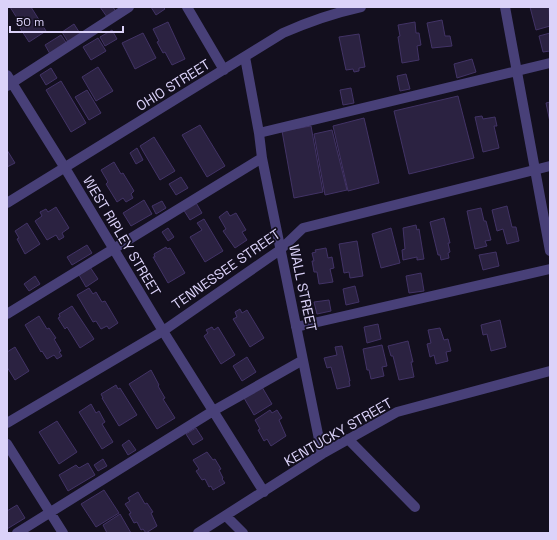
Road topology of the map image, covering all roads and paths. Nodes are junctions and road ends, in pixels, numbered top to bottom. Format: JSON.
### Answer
{"nodes":[{"id":1,"x":129,"y":7,"type":"edge"},
{"id":2,"x":187,"y":7,"type":"edge"},
{"id":3,"x":361,"y":7,"type":"edge"},
{"id":4,"x":504,"y":7,"type":"edge"},
{"id":5,"x":245,"y":57,"type":"junction"},
{"id":6,"x":550,"y":63,"type":"edge"},
{"id":7,"x":224,"y":70,"type":"junction"},
{"id":8,"x":517,"y":70,"type":"junction"},
{"id":9,"x":9,"y":81,"type":"edge"},
{"id":10,"x":259,"y":134,"type":"junction"},
{"id":11,"x":262,"y":158,"type":"junction"},
{"id":12,"x":550,"y":166,"type":"edge"},
{"id":13,"x":65,"y":168,"type":"junction"},
{"id":14,"x":535,"y":170,"type":"junction"},
{"id":15,"x":7,"y":203,"type":"edge"},
{"id":16,"x":114,"y":249,"type":"junction"},
{"id":17,"x":280,"y":250,"type":"junction"},
{"id":18,"x":550,"y":252,"type":"edge"},
{"id":19,"x":550,"y":269,"type":"edge"},
{"id":20,"x":7,"y":314,"type":"edge"},
{"id":21,"x":296,"y":327,"type":"junction"},
{"id":22,"x":162,"y":331,"type":"junction"},
{"id":23,"x":303,"y":360,"type":"junction"},
{"id":24,"x":550,"y":371,"type":"edge"},
{"id":25,"x":213,"y":411,"type":"junction"},
{"id":26,"x":7,"y":423,"type":"edge"},
{"id":27,"x":348,"y":439,"type":"junction"},
{"id":28,"x":7,"y":444,"type":"edge"},
{"id":29,"x":322,"y":454,"type":"junction"},
{"id":30,"x":264,"y":492,"type":"junction"},
{"id":31,"x":414,"y":507,"type":"dead end"},
{"id":32,"x":50,"y":512,"type":"junction"},
{"id":33,"x":226,"y":516,"type":"junction"},
{"id":34,"x":17,"y":533,"type":"edge"},
{"id":35,"x":63,"y":533,"type":"edge"},
{"id":36,"x":198,"y":533,"type":"edge"},
{"id":37,"x":244,"y":533,"type":"edge"}],
"edges":[{"from":1,"to":9,"type":"street"},
{"from":2,"to":7,"type":"street"},
{"from":3,"to":5,"type":"street","name":"OHIO STREET"},
{"from":4,"to":8,"type":"street"},
{"from":5,"to":7,"type":"street","name":"OHIO STREET"},
{"from":5,"to":10,"type":"street","name":"WALL STREET"},
{"from":6,"to":8,"type":"street"},
{"from":7,"to":13,"type":"street","name":"OHIO STREET"},
{"from":8,"to":10,"type":"street"},
{"from":8,"to":14,"type":"street"},
{"from":9,"to":13,"type":"street","name":"WEST RIPLEY STREET"},
{"from":10,"to":11,"type":"street","name":"WALL STREET"},
{"from":11,"to":16,"type":"street"},
{"from":11,"to":17,"type":"street","name":"WALL STREET"},
{"from":12,"to":14,"type":"street","name":"TENNESSEE STREET"},
{"from":13,"to":15,"type":"street","name":"OHIO STREET"},
{"from":13,"to":16,"type":"street","name":"WEST RIPLEY STREET"},
{"from":14,"to":17,"type":"street","name":"TENNESSEE STREET"},
{"from":14,"to":18,"type":"street"},
{"from":16,"to":20,"type":"street"},
{"from":16,"to":22,"type":"street","name":"WEST RIPLEY STREET"},
{"from":17,"to":21,"type":"street","name":"WALL STREET"},
{"from":17,"to":22,"type":"street","name":"TENNESSEE STREET"},
{"from":19,"to":21,"type":"street"},
{"from":21,"to":23,"type":"street","name":"WALL STREET"},
{"from":22,"to":25,"type":"street","name":"WEST RIPLEY STREET"},
{"from":22,"to":26,"type":"street","name":"TENNESSEE STREET"},
{"from":23,"to":25,"type":"street"},
{"from":23,"to":29,"type":"street","name":"WALL STREET"},
{"from":24,"to":27,"type":"street","name":"KENTUCKY STREET"},
{"from":25,"to":30,"type":"street","name":"WEST RIPLEY STREET"},
{"from":25,"to":32,"type":"street"},
{"from":27,"to":29,"type":"street","name":"KENTUCKY STREET"},
{"from":27,"to":31,"type":"street"},
{"from":28,"to":32,"type":"street"},
{"from":29,"to":30,"type":"street","name":"KENTUCKY STREET"},
{"from":30,"to":33,"type":"street","name":"KENTUCKY STREET"},
{"from":32,"to":34,"type":"street"},
{"from":32,"to":35,"type":"street"},
{"from":33,"to":36,"type":"street","name":"KENTUCKY STREET"},
{"from":33,"to":37,"type":"street"}]}
